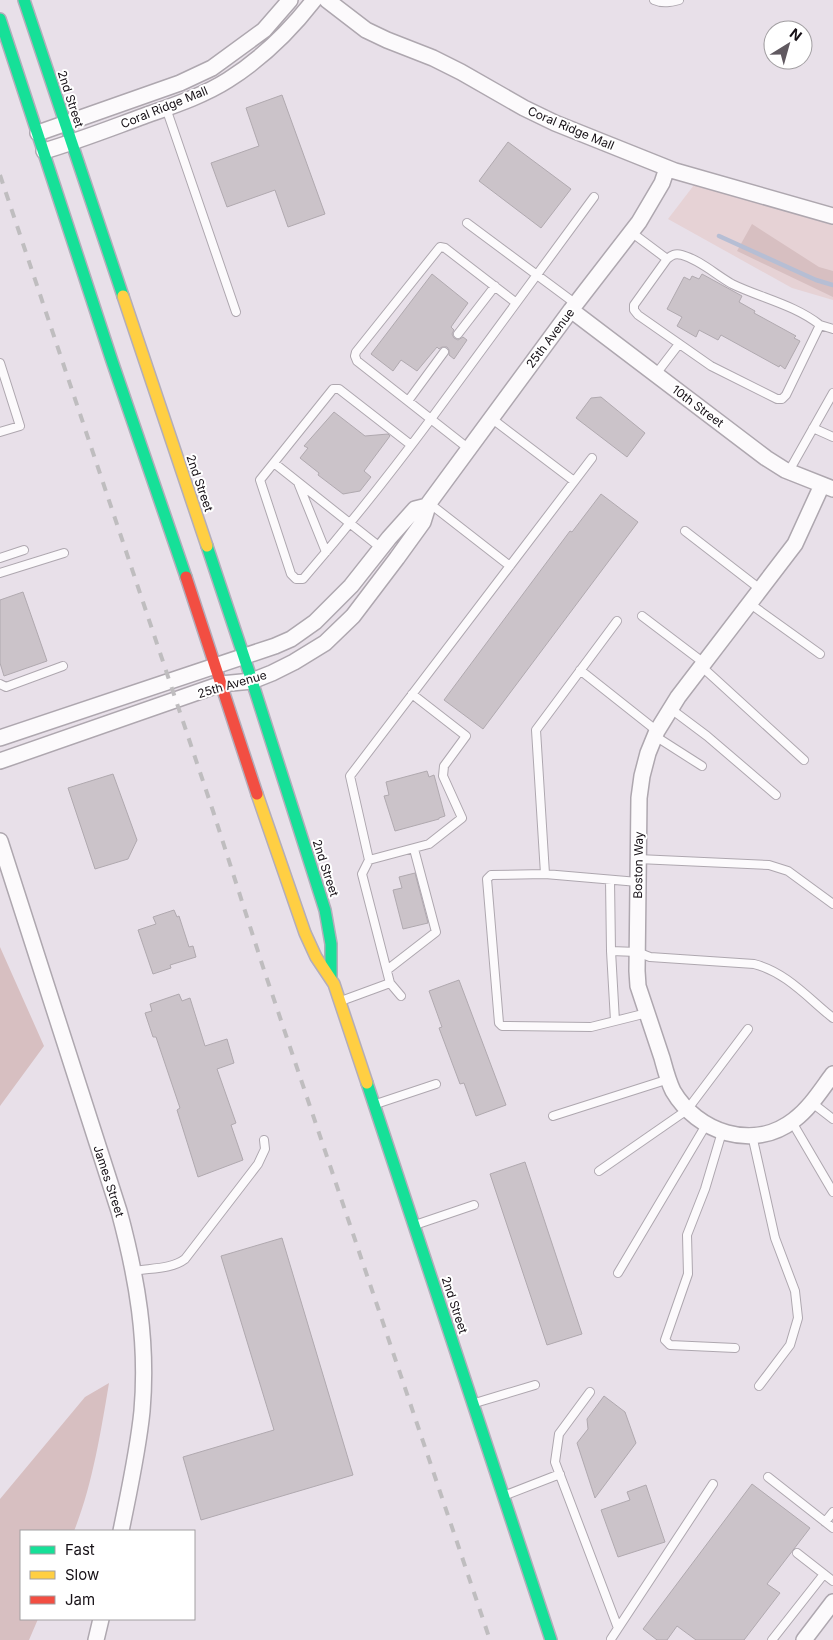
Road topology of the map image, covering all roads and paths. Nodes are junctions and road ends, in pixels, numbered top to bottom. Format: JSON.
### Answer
{"nodes":[{"id":1,"x":24,"y":0,"type":"edge"},
{"id":2,"x":290,"y":0,"type":"edge"},
{"id":3,"x":314,"y":0,"type":"edge"},
{"id":4,"x":327,"y":0,"type":"edge"},
{"id":5,"x":654,"y":0,"type":"edge"},
{"id":6,"x":679,"y":0,"type":"edge"},
{"id":7,"x":0,"y":18,"type":"edge"},
{"id":8,"x":166,"y":108,"type":"junction"},
{"id":9,"x":65,"y":124,"type":"junction"},
{"id":10,"x":38,"y":133,"type":"junction"},
{"id":11,"x":71,"y":143,"type":"junction"},
{"id":12,"x":44,"y":151,"type":"junction"},
{"id":13,"x":667,"y":168,"type":"junction"},
{"id":14,"x":594,"y":197,"type":"dead end"},
{"id":15,"x":833,"y":216,"type":"edge"},
{"id":16,"x":467,"y":223,"type":"dead end"},
{"id":17,"x":631,"y":232,"type":"junction"},
{"id":18,"x":667,"y":259,"type":"junction"},
{"id":19,"x":536,"y":274,"type":"junction"},
{"id":20,"x":495,"y":286,"type":"junction"},
{"id":21,"x":515,"y":302,"type":"junction"},
{"id":22,"x":574,"y":307,"type":"junction"},
{"id":23,"x":236,"y":312,"type":"dead end"},
{"id":24,"x":820,"y":325,"type":"junction"},
{"id":25,"x":833,"y":329,"type":"edge"},
{"id":26,"x":458,"y":334,"type":"dead end"},
{"id":27,"x":679,"y":344,"type":"junction"},
{"id":28,"x":444,"y":352,"type":"dead end"},
{"id":29,"x":0,"y":363,"type":"edge"},
{"id":30,"x":656,"y":374,"type":"junction"},
{"id":31,"x":833,"y":393,"type":"edge"},
{"id":32,"x":408,"y":401,"type":"junction"},
{"id":33,"x":491,"y":418,"type":"junction"},
{"id":34,"x":431,"y":419,"type":"junction"},
{"id":35,"x":813,"y":428,"type":"junction"},
{"id":36,"x":0,"y":432,"type":"edge"},
{"id":37,"x":833,"y":436,"type":"edge"},
{"id":38,"x":411,"y":445,"type":"junction"},
{"id":39,"x":469,"y":449,"type":"junction"},
{"id":40,"x":592,"y":458,"type":"dead end"},
{"id":41,"x":274,"y":463,"type":"junction"},
{"id":42,"x":789,"y":472,"type":"junction"},
{"id":43,"x":574,"y":481,"type":"junction"},
{"id":44,"x":298,"y":482,"type":"junction"},
{"id":45,"x":827,"y":487,"type":"edge"},
{"id":46,"x":428,"y":504,"type":"junction"},
{"id":47,"x":350,"y":524,"type":"junction"},
{"id":48,"x":685,"y":531,"type":"dead end"},
{"id":49,"x":381,"y":548,"type":"junction"},
{"id":50,"x":24,"y":550,"type":"dead end"},
{"id":51,"x":326,"y":552,"type":"junction"},
{"id":52,"x":64,"y":553,"type":"dead end"},
{"id":53,"x":0,"y":558,"type":"edge"},
{"id":54,"x":510,"y":566,"type":"junction"},
{"id":55,"x":0,"y":574,"type":"edge"},
{"id":56,"x":760,"y":590,"type":"junction"},
{"id":57,"x":749,"y":603,"type":"junction"},
{"id":58,"x":642,"y":616,"type":"dead end"},
{"id":59,"x":617,"y":621,"type":"dead end"},
{"id":60,"x":820,"y":654,"type":"dead end"},
{"id":61,"x":244,"y":656,"type":"junction"},
{"id":62,"x":703,"y":664,"type":"junction"},
{"id":63,"x":63,"y":666,"type":"dead end"},
{"id":64,"x":215,"y":666,"type":"junction"},
{"id":65,"x":580,"y":670,"type":"junction"},
{"id":66,"x":252,"y":680,"type":"junction"},
{"id":67,"x":0,"y":684,"type":"edge"},
{"id":68,"x":221,"y":684,"type":"junction"},
{"id":69,"x":412,"y":694,"type":"junction"},
{"id":70,"x":671,"y":709,"type":"junction"},
{"id":71,"x":656,"y":733,"type":"junction"},
{"id":72,"x":0,"y":738,"type":"edge"},
{"id":73,"x":0,"y":760,"type":"edge"},
{"id":74,"x":804,"y":760,"type":"dead end"},
{"id":75,"x":702,"y":766,"type":"dead end"},
{"id":76,"x":776,"y":795,"type":"dead end"},
{"id":77,"x":0,"y":841,"type":"edge"},
{"id":78,"x":414,"y":849,"type":"junction"},
{"id":79,"x":638,"y":859,"type":"junction"},
{"id":80,"x":369,"y":860,"type":"junction"},
{"id":81,"x":545,"y":874,"type":"junction"},
{"id":82,"x":610,"y":880,"type":"junction"},
{"id":83,"x":638,"y":882,"type":"junction"},
{"id":84,"x":832,"y":900,"type":"edge"},
{"id":85,"x":611,"y":951,"type":"junction"},
{"id":86,"x":637,"y":952,"type":"junction"},
{"id":87,"x":387,"y":970,"type":"junction"},
{"id":88,"x":331,"y":978,"type":"junction"},
{"id":89,"x":390,"y":983,"type":"junction"},
{"id":90,"x":401,"y":996,"type":"dead end"},
{"id":91,"x":339,"y":1001,"type":"junction"},
{"id":92,"x":647,"y":1013,"type":"junction"},
{"id":93,"x":833,"y":1018,"type":"edge"},
{"id":94,"x":615,"y":1021,"type":"junction"},
{"id":95,"x":748,"y":1028,"type":"dead end"},
{"id":96,"x":833,"y":1074,"type":"edge"},
{"id":97,"x":669,"y":1079,"type":"junction"},
{"id":98,"x":436,"y":1084,"type":"dead end"},
{"id":99,"x":811,"y":1102,"type":"junction"},
{"id":100,"x":374,"y":1105,"type":"junction"},
{"id":101,"x":688,"y":1110,"type":"junction"},
{"id":102,"x":554,"y":1116,"type":"dead end"},
{"id":103,"x":833,"y":1119,"type":"edge"},
{"id":104,"x":792,"y":1122,"type":"junction"},
{"id":105,"x":706,"y":1125,"type":"junction"},
{"id":106,"x":722,"y":1132,"type":"junction"},
{"id":107,"x":752,"y":1135,"type":"junction"},
{"id":108,"x":264,"y":1140,"type":"dead end"},
{"id":109,"x":599,"y":1171,"type":"dead end"},
{"id":110,"x":833,"y":1192,"type":"edge"},
{"id":111,"x":474,"y":1205,"type":"dead end"},
{"id":112,"x":414,"y":1226,"type":"junction"},
{"id":113,"x":134,"y":1271,"type":"junction"},
{"id":114,"x":618,"y":1273,"type":"dead end"},
{"id":115,"x":735,"y":1348,"type":"dead end"},
{"id":116,"x":535,"y":1385,"type":"dead end"},
{"id":117,"x":759,"y":1386,"type":"dead end"},
{"id":118,"x":590,"y":1392,"type":"dead end"},
{"id":119,"x":473,"y":1404,"type":"junction"},
{"id":120,"x":560,"y":1474,"type":"junction"},
{"id":121,"x":768,"y":1477,"type":"dead end"},
{"id":122,"x":713,"y":1484,"type":"dead end"},
{"id":123,"x":504,"y":1496,"type":"junction"},
{"id":124,"x":833,"y":1512,"type":"edge"},
{"id":125,"x":825,"y":1522,"type":"junction"},
{"id":126,"x":833,"y":1528,"type":"edge"},
{"id":127,"x":120,"y":1530,"type":"edge"},
{"id":128,"x":797,"y":1553,"type":"dead end"},
{"id":129,"x":824,"y":1574,"type":"junction"},
{"id":130,"x":833,"y":1580,"type":"edge"},
{"id":131,"x":833,"y":1602,"type":"edge"},
{"id":132,"x":101,"y":1620,"type":"edge"},
{"id":133,"x":618,"y":1628,"type":"junction"},
{"id":134,"x":96,"y":1640,"type":"edge"},
{"id":135,"x":551,"y":1640,"type":"edge"},
{"id":136,"x":610,"y":1640,"type":"edge"},
{"id":137,"x":772,"y":1640,"type":"edge"},
{"id":138,"x":804,"y":1640,"type":"edge"}],
"edges":[{"from":1,"to":9,"type":"main road","name":"2nd Street"},
{"from":2,"to":9,"type":"street","name":"Coral Ridge Mall"},
{"from":3,"to":8,"type":"street","name":"Coral Ridge Mall"},
{"from":4,"to":13,"type":"street","name":"Coral Ridge Mall"},
{"from":5,"to":6,"type":"lane"},
{"from":7,"to":10,"type":"main road","name":"2nd Street"},
{"from":8,"to":11,"type":"street","name":"Coral Ridge Mall"},
{"from":8,"to":23,"type":"lane"},
{"from":9,"to":10,"type":"street","name":"Coral Ridge Mall"},
{"from":9,"to":11,"type":"main road","name":"2nd Street"},
{"from":10,"to":12,"type":"main road","name":"2nd Street"},
{"from":11,"to":12,"type":"street","name":"Coral Ridge Mall"},
{"from":11,"to":61,"type":"main road","name":"2nd Street"},
{"from":12,"to":64,"type":"main road","name":"2nd Street"},
{"from":13,"to":15,"type":"street","name":"Coral Ridge Mall"},
{"from":13,"to":17,"type":"street","name":"25th Avenue"},
{"from":14,"to":19,"type":"lane"},
{"from":16,"to":19,"type":"lane"},
{"from":17,"to":18,"type":"lane"},
{"from":17,"to":22,"type":"street","name":"25th Avenue"},
{"from":18,"to":24,"type":"lane"},
{"from":18,"to":27,"type":"lane"},
{"from":19,"to":21,"type":"lane"},
{"from":19,"to":22,"type":"lane"},
{"from":20,"to":21,"type":"lane"},
{"from":20,"to":26,"type":"lane"},
{"from":20,"to":32,"type":"lane"},
{"from":21,"to":34,"type":"lane"},
{"from":22,"to":30,"type":"street","name":"10th Street"},
{"from":22,"to":33,"type":"street","name":"25th Avenue"},
{"from":24,"to":25,"type":"lane"},
{"from":24,"to":27,"type":"lane"},
{"from":27,"to":30,"type":"lane"},
{"from":28,"to":32,"type":"lane"},
{"from":29,"to":36,"type":"lane"},
{"from":30,"to":42,"type":"street","name":"10th Street"},
{"from":31,"to":35,"type":"lane"},
{"from":32,"to":34,"type":"lane"},
{"from":33,"to":39,"type":"street","name":"25th Avenue"},
{"from":33,"to":43,"type":"lane"},
{"from":34,"to":38,"type":"lane"},
{"from":34,"to":39,"type":"lane"},
{"from":35,"to":37,"type":"lane"},
{"from":35,"to":42,"type":"lane"},
{"from":38,"to":41,"type":"lane"},
{"from":38,"to":47,"type":"lane"},
{"from":39,"to":46,"type":"street","name":"25th Avenue"},
{"from":40,"to":43,"type":"lane"},
{"from":41,"to":44,"type":"lane"},
{"from":41,"to":51,"type":"lane"},
{"from":42,"to":45,"type":"street","name":"10th Street"},
{"from":43,"to":54,"type":"lane"},
{"from":44,"to":47,"type":"lane"},
{"from":44,"to":51,"type":"lane"},
{"from":45,"to":56,"type":"street","name":"Boston Way"},
{"from":46,"to":49,"type":"street","name":"25th Avenue"},
{"from":46,"to":54,"type":"lane"},
{"from":46,"to":66,"type":"street","name":"25th Avenue"},
{"from":47,"to":49,"type":"lane"},
{"from":47,"to":51,"type":"lane"},
{"from":48,"to":56,"type":"lane"},
{"from":49,"to":61,"type":"street","name":"25th Avenue"},
{"from":50,"to":53,"type":"lane"},
{"from":52,"to":55,"type":"lane"},
{"from":54,"to":69,"type":"lane"},
{"from":56,"to":57,"type":"street","name":"Boston Way"},
{"from":57,"to":60,"type":"lane"},
{"from":57,"to":62,"type":"street","name":"Boston Way"},
{"from":58,"to":62,"type":"lane"},
{"from":59,"to":65,"type":"lane"},
{"from":61,"to":64,"type":"street","name":"25th Avenue"},
{"from":61,"to":66,"type":"main road","name":"2nd Street"},
{"from":62,"to":70,"type":"street","name":"Boston Way"},
{"from":62,"to":74,"type":"lane"},
{"from":63,"to":67,"type":"lane"},
{"from":64,"to":68,"type":"main road","name":"2nd Street"},
{"from":64,"to":72,"type":"street","name":"25th Avenue"},
{"from":65,"to":71,"type":"lane"},
{"from":65,"to":81,"type":"lane"},
{"from":66,"to":68,"type":"street","name":"25th Avenue"},
{"from":66,"to":88,"type":"main road","name":"2nd Street"},
{"from":68,"to":73,"type":"street","name":"25th Avenue"},
{"from":68,"to":88,"type":"main road","name":"2nd Street"},
{"from":69,"to":78,"type":"lane"},
{"from":69,"to":80,"type":"lane"},
{"from":70,"to":71,"type":"street","name":"Boston Way"},
{"from":70,"to":76,"type":"lane"},
{"from":71,"to":75,"type":"lane"},
{"from":71,"to":79,"type":"street","name":"Boston Way"},
{"from":77,"to":113,"type":"street","name":"James Street"},
{"from":78,"to":80,"type":"lane"},
{"from":78,"to":87,"type":"lane"},
{"from":79,"to":83,"type":"street","name":"Boston Way"},
{"from":79,"to":84,"type":"lane"},
{"from":80,"to":87,"type":"lane"},
{"from":81,"to":82,"type":"lane"},
{"from":81,"to":94,"type":"lane"},
{"from":82,"to":83,"type":"lane"},
{"from":82,"to":85,"type":"lane"},
{"from":83,"to":86,"type":"street","name":"Boston Way"},
{"from":85,"to":86,"type":"lane"},
{"from":85,"to":94,"type":"lane"},
{"from":86,"to":92,"type":"street","name":"Boston Way"},
{"from":86,"to":93,"type":"lane"},
{"from":87,"to":89,"type":"lane"},
{"from":88,"to":91,"type":"main road","name":"2nd Street"},
{"from":89,"to":90,"type":"lane"},
{"from":89,"to":91,"type":"lane"},
{"from":91,"to":100,"type":"main road","name":"2nd Street"},
{"from":92,"to":94,"type":"lane"},
{"from":92,"to":97,"type":"street","name":"Boston Way"},
{"from":95,"to":101,"type":"lane"},
{"from":96,"to":99,"type":"street","name":"Boston Way"},
{"from":97,"to":101,"type":"street","name":"Boston Way"},
{"from":97,"to":102,"type":"lane"},
{"from":98,"to":100,"type":"lane"},
{"from":99,"to":103,"type":"lane"},
{"from":99,"to":104,"type":"street","name":"Boston Way"},
{"from":100,"to":112,"type":"main road","name":"2nd Street"},
{"from":101,"to":105,"type":"street","name":"Boston Way"},
{"from":101,"to":109,"type":"lane"},
{"from":104,"to":107,"type":"street","name":"Boston Way"},
{"from":104,"to":110,"type":"lane"},
{"from":105,"to":106,"type":"street","name":"Boston Way"},
{"from":105,"to":114,"type":"lane"},
{"from":106,"to":107,"type":"street","name":"Boston Way"},
{"from":106,"to":115,"type":"lane"},
{"from":107,"to":117,"type":"lane"},
{"from":108,"to":113,"type":"lane"},
{"from":111,"to":112,"type":"lane"},
{"from":112,"to":119,"type":"main road","name":"2nd Street"},
{"from":113,"to":127,"type":"street","name":"James Street"},
{"from":116,"to":119,"type":"lane"},
{"from":118,"to":120,"type":"lane"},
{"from":119,"to":123,"type":"main road","name":"2nd Street"},
{"from":120,"to":123,"type":"lane"},
{"from":120,"to":133,"type":"lane"},
{"from":121,"to":125,"type":"lane"},
{"from":122,"to":133,"type":"lane"},
{"from":123,"to":135,"type":"main road","name":"2nd Street"},
{"from":124,"to":125,"type":"lane"},
{"from":125,"to":126,"type":"lane"},
{"from":128,"to":129,"type":"lane"},
{"from":129,"to":130,"type":"lane"},
{"from":129,"to":137,"type":"lane"},
{"from":131,"to":138,"type":"street"},
{"from":132,"to":134,"type":"street"},
{"from":133,"to":136,"type":"lane"}]}
